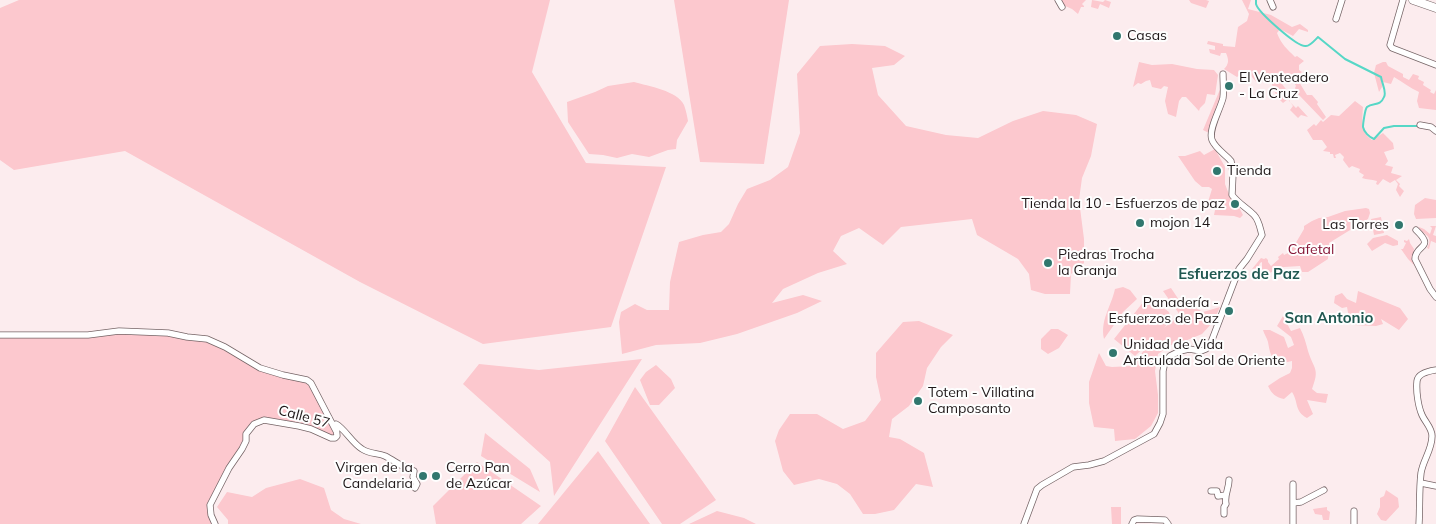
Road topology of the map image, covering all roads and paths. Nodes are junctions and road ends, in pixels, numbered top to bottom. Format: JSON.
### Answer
{"nodes":[{"id":1,"x":1058,"y":0,"type":"edge"},
{"id":2,"x":1270,"y":0,"type":"edge"},
{"id":3,"x":1342,"y":0,"type":"edge"},
{"id":4,"x":1403,"y":0,"type":"edge"},
{"id":5,"x":1413,"y":0,"type":"edge"},
{"id":6,"x":1062,"y":6,"type":"dead end"},
{"id":7,"x":1273,"y":7,"type":"dead end"},
{"id":8,"x":1436,"y":8,"type":"edge"},
{"id":9,"x":1336,"y":19,"type":"dead end"},
{"id":10,"x":1436,"y":65,"type":"edge"},
{"id":11,"x":1223,"y":74,"type":"dead end"},
{"id":12,"x":1420,"y":125,"type":"dead end"},
{"id":13,"x":1436,"y":131,"type":"edge"},
{"id":14,"x":1416,"y":230,"type":"dead end"},
{"id":15,"x":1436,"y":297,"type":"edge"},
{"id":16,"x":0,"y":335,"type":"edge"},
{"id":17,"x":1433,"y":370,"type":"edge"},
{"id":18,"x":336,"y":431,"type":"junction"},
{"id":19,"x":1229,"y":480,"type":"dead end"},
{"id":20,"x":1293,"y":484,"type":"dead end"},
{"id":21,"x":1421,"y":484,"type":"junction"},
{"id":22,"x":1221,"y":486,"type":"dead end"},
{"id":23,"x":1436,"y":486,"type":"edge"},
{"id":24,"x":416,"y":488,"type":"dead end"},
{"id":25,"x":1324,"y":490,"type":"dead end"},
{"id":26,"x":1211,"y":491,"type":"dead end"},
{"id":27,"x":1226,"y":493,"type":"junction"},
{"id":28,"x":1293,"y":504,"type":"junction"},
{"id":29,"x":1354,"y":511,"type":"dead end"},
{"id":30,"x":1224,"y":514,"type":"dead end"},
{"id":31,"x":215,"y":524,"type":"edge"},
{"id":32,"x":1024,"y":524,"type":"edge"},
{"id":33,"x":1132,"y":524,"type":"edge"},
{"id":34,"x":1168,"y":524,"type":"edge"},
{"id":35,"x":1293,"y":524,"type":"edge"},
{"id":36,"x":1354,"y":524,"type":"edge"},
{"id":37,"x":1419,"y":524,"type":"edge"}],
"edges":[{"from":1,"to":6,"type":"street"},
{"from":2,"to":7,"type":"street"},
{"from":3,"to":9,"type":"street"},
{"from":4,"to":10,"type":"street"},
{"from":5,"to":8,"type":"street"},
{"from":11,"to":32,"type":"street"},
{"from":12,"to":13,"type":"street"},
{"from":14,"to":15,"type":"street"},
{"from":16,"to":18,"type":"street","name":"Calle 57"},
{"from":17,"to":21,"type":"street"},
{"from":18,"to":24,"type":"street"},
{"from":18,"to":31,"type":"street","name":"Calle 57"},
{"from":19,"to":27,"type":"street"},
{"from":20,"to":28,"type":"street"},
{"from":21,"to":23,"type":"street"},
{"from":21,"to":37,"type":"street"},
{"from":22,"to":27,"type":"street"},
{"from":25,"to":28,"type":"street"},
{"from":26,"to":27,"type":"street"},
{"from":27,"to":30,"type":"street"},
{"from":28,"to":35,"type":"street"},
{"from":29,"to":36,"type":"street"},
{"from":33,"to":34,"type":"street"}]}
